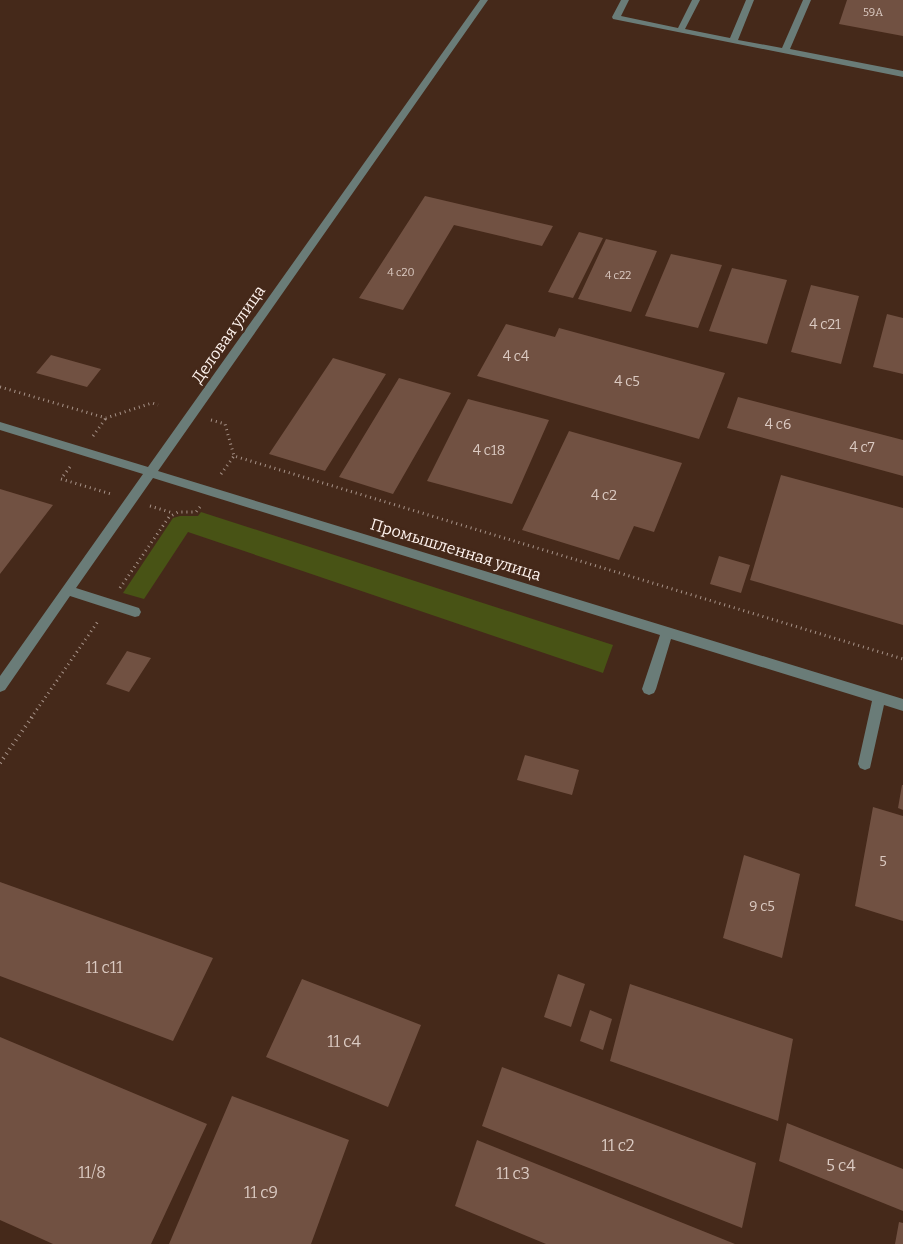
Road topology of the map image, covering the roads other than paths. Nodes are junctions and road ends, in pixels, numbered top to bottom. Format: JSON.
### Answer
{"nodes":[{"id":1,"x":484,"y":0,"type":"edge"},
{"id":2,"x":625,"y":0,"type":"edge"},
{"id":3,"x":696,"y":0,"type":"edge"},
{"id":4,"x":750,"y":0,"type":"edge"},
{"id":5,"x":807,"y":0,"type":"edge"},
{"id":6,"x":680,"y":31,"type":"junction"},
{"id":7,"x":733,"y":41,"type":"junction"},
{"id":8,"x":785,"y":51,"type":"junction"},
{"id":9,"x":903,"y":74,"type":"edge"},
{"id":10,"x":0,"y":426,"type":"edge"},
{"id":11,"x":151,"y":472,"type":"junction"},
{"id":12,"x":67,"y":590,"type":"junction"},
{"id":13,"x":135,"y":612,"type":"dead end"},
{"id":14,"x":668,"y":632,"type":"junction"},
{"id":15,"x":0,"y":686,"type":"edge"},
{"id":16,"x":649,"y":689,"type":"dead end"},
{"id":17,"x":879,"y":697,"type":"junction"},
{"id":18,"x":903,"y":705,"type":"edge"},
{"id":19,"x":865,"y":764,"type":"dead end"}],
"edges":[{"from":1,"to":11,"type":"street","name":"Деловая улица"},
{"from":2,"to":6,"type":"street"},
{"from":3,"to":6,"type":"street"},
{"from":4,"to":7,"type":"street"},
{"from":5,"to":8,"type":"street"},
{"from":6,"to":7,"type":"street"},
{"from":7,"to":8,"type":"street"},
{"from":8,"to":9,"type":"street"},
{"from":10,"to":11,"type":"street","name":"Промышленная улица"},
{"from":11,"to":12,"type":"street","name":"Деловая улица"},
{"from":11,"to":14,"type":"street","name":"Промышленная улица"},
{"from":12,"to":13,"type":"street"},
{"from":12,"to":15,"type":"street","name":"Деловая улица"},
{"from":14,"to":16,"type":"street"},
{"from":14,"to":17,"type":"street","name":"Промышленная улица"},
{"from":17,"to":18,"type":"street","name":"Промышленная улица"},
{"from":17,"to":19,"type":"street"}]}
